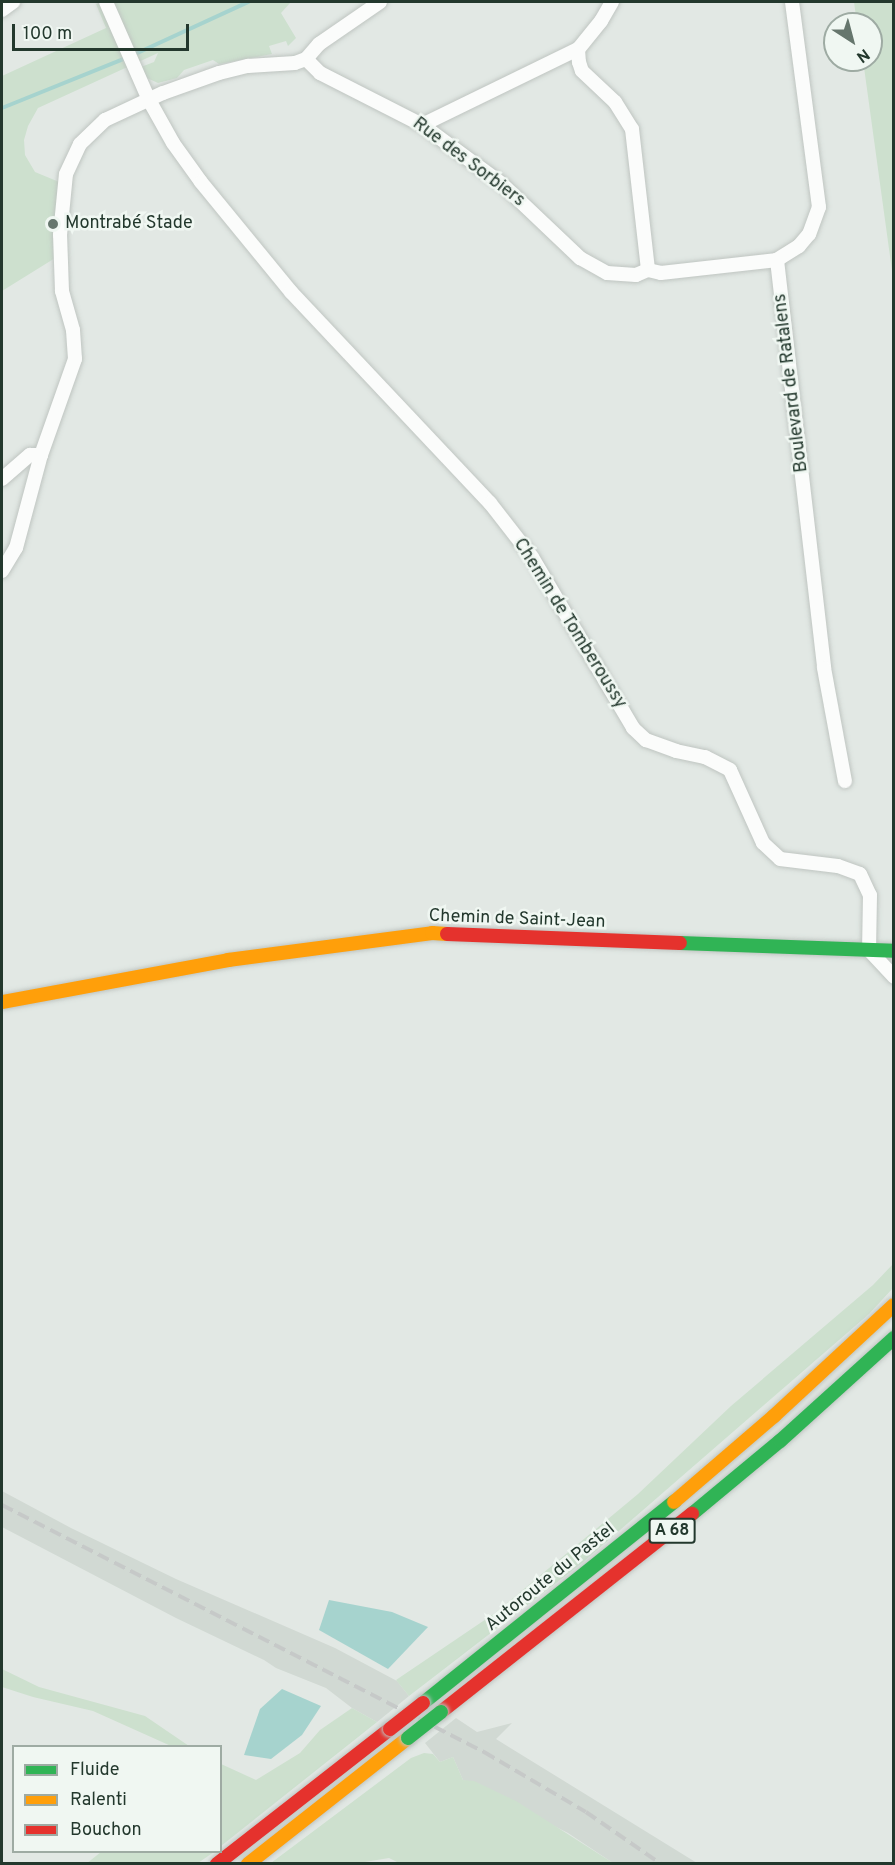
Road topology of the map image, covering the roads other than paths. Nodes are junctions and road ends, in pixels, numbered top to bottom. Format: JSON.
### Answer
{"nodes":[{"id":1,"x":13,"y":2,"type":"edge"},
{"id":2,"x":106,"y":2,"type":"edge"},
{"id":3,"x":380,"y":2,"type":"edge"},
{"id":4,"x":612,"y":2,"type":"edge"},
{"id":5,"x":792,"y":2,"type":"edge"},
{"id":6,"x":2,"y":10,"type":"edge"},
{"id":7,"x":578,"y":49,"type":"junction"},
{"id":8,"x":306,"y":59,"type":"junction"},
{"id":9,"x":149,"y":100,"type":"junction"},
{"id":10,"x":422,"y":125,"type":"junction"},
{"id":11,"x":777,"y":260,"type":"junction"},
{"id":12,"x":648,"y":270,"type":"junction"},
{"id":13,"x":41,"y":454,"type":"junction"},
{"id":14,"x":2,"y":479,"type":"edge"},
{"id":15,"x":2,"y":572,"type":"edge"},
{"id":16,"x":845,"y":781,"type":"dead end"},
{"id":17,"x":869,"y":950,"type":"junction"},
{"id":18,"x":894,"y":951,"type":"edge"},
{"id":19,"x":894,"y":977,"type":"edge"},
{"id":20,"x":2,"y":1002,"type":"edge"},
{"id":21,"x":894,"y":1305,"type":"edge"},
{"id":22,"x":894,"y":1338,"type":"edge"},
{"id":23,"x":217,"y":1863,"type":"edge"},
{"id":24,"x":248,"y":1863,"type":"edge"}],
"edges":[{"from":1,"to":6,"type":"street"},
{"from":2,"to":9,"type":"street"},
{"from":3,"to":8,"type":"street"},
{"from":4,"to":7,"type":"street"},
{"from":5,"to":11,"type":"street"},
{"from":7,"to":10,"type":"street"},
{"from":7,"to":12,"type":"street"},
{"from":8,"to":9,"type":"street"},
{"from":8,"to":10,"type":"street","name":"Rue des Sorbiers"},
{"from":9,"to":13,"type":"street"},
{"from":9,"to":17,"type":"street","name":"Chemin de Tomberoussy"},
{"from":10,"to":12,"type":"street","name":"Rue des Sorbiers"},
{"from":11,"to":12,"type":"street","name":"Rue des Sorbiers"},
{"from":11,"to":16,"type":"street","name":"Boulevard de Ratalens"},
{"from":13,"to":14,"type":"street"},
{"from":13,"to":15,"type":"street"},
{"from":17,"to":18,"type":"main road","name":"Chemin de Saint-Jean"},
{"from":17,"to":19,"type":"street"},
{"from":17,"to":20,"type":"main road","name":"Chemin de Saint-Jean"},
{"from":21,"to":23,"type":"main road","name":"Autoroute du Pastel","number":"A 68","bridge":true},
{"from":22,"to":24,"type":"main road","name":"Autoroute du Pastel","number":"A 68","bridge":true}]}
